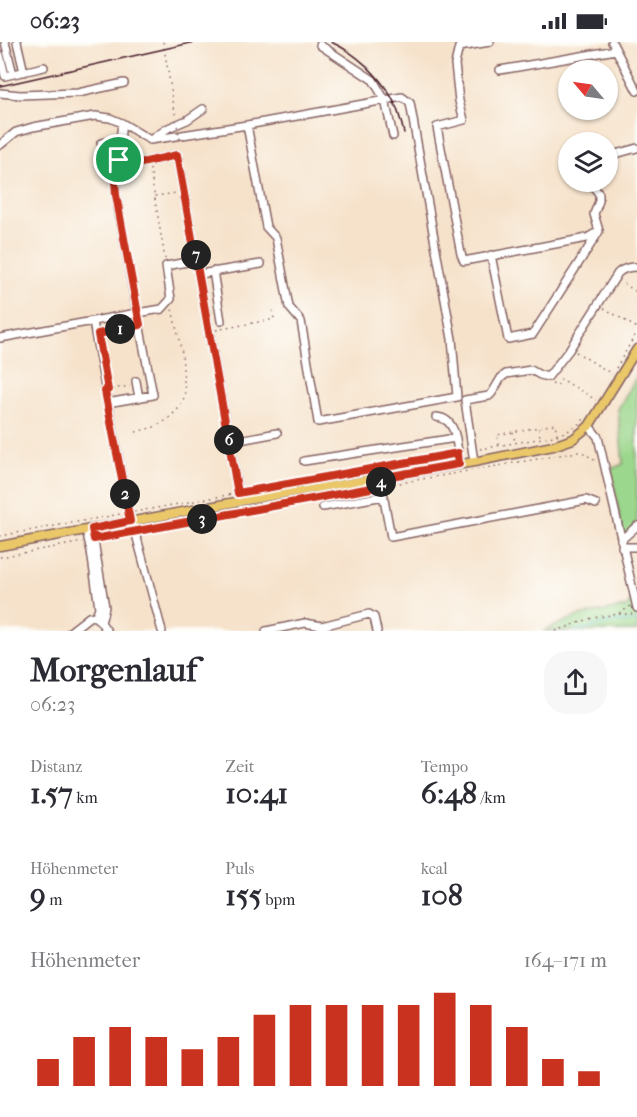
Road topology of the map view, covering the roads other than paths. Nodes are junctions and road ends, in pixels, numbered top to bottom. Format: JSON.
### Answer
{"nodes":[{"id":1,"x":5,"y":42,"type":"edge"},
{"id":2,"x":17,"y":42,"type":"edge"},
{"id":3,"x":490,"y":42,"type":"edge"},
{"id":4,"x":612,"y":42,"type":"edge"},
{"id":5,"x":320,"y":45,"type":"dead end"},
{"id":6,"x":616,"y":50,"type":"junction"},
{"id":7,"x":0,"y":55,"type":"edge"},
{"id":8,"x":44,"y":67,"type":"dead end"},
{"id":9,"x":500,"y":70,"type":"dead end"},
{"id":10,"x":24,"y":72,"type":"junction"},
{"id":11,"x":13,"y":74,"type":"junction"},
{"id":12,"x":124,"y":83,"type":"dead end"},
{"id":13,"x":637,"y":91,"type":"edge"},
{"id":14,"x":0,"y":93,"type":"edge"},
{"id":15,"x":385,"y":100,"type":"junction"},
{"id":16,"x":203,"y":109,"type":"dead end"},
{"id":17,"x":122,"y":123,"type":"junction"},
{"id":18,"x":247,"y":125,"type":"junction"},
{"id":19,"x":393,"y":136,"type":"dead end"},
{"id":20,"x":119,"y":140,"type":"junction"},
{"id":21,"x":150,"y":140,"type":"junction"},
{"id":22,"x":101,"y":143,"type":"dead end"},
{"id":23,"x":0,"y":145,"type":"edge"},
{"id":24,"x":637,"y":148,"type":"edge"},
{"id":25,"x":618,"y":153,"type":"edge"},
{"id":26,"x":119,"y":160,"type":"junction"},
{"id":27,"x":598,"y":192,"type":"edge"},
{"id":28,"x":599,"y":231,"type":"junction"},
{"id":29,"x":491,"y":255,"type":"junction"},
{"id":30,"x":187,"y":262,"type":"dead end"},
{"id":31,"x":261,"y":264,"type":"dead end"},
{"id":32,"x":637,"y":267,"type":"edge"},
{"id":33,"x":213,"y":271,"type":"junction"},
{"id":34,"x":200,"y":274,"type":"junction"},
{"id":35,"x":137,"y":313,"type":"junction"},
{"id":36,"x":221,"y":321,"type":"dead end"},
{"id":37,"x":93,"y":322,"type":"junction"},
{"id":38,"x":0,"y":338,"type":"edge"},
{"id":39,"x":637,"y":349,"type":"edge"},
{"id":40,"x":133,"y":382,"type":"road end"},
{"id":41,"x":139,"y":398,"type":"junction"},
{"id":42,"x":107,"y":404,"type":"junction"},
{"id":43,"x":436,"y":417,"type":"dead end"},
{"id":44,"x":589,"y":426,"type":"junction"},
{"id":45,"x":278,"y":433,"type":"dead end"},
{"id":46,"x":456,"y":438,"type":"junction"},
{"id":47,"x":229,"y":442,"type":"junction"},
{"id":48,"x":304,"y":461,"type":"dead end"},
{"id":49,"x":474,"y":462,"type":"junction"},
{"id":50,"x":459,"y":464,"type":"junction"},
{"id":51,"x":381,"y":482,"type":"junction"},
{"id":52,"x":384,"y":496,"type":"junction"},
{"id":53,"x":239,"y":497,"type":"junction"},
{"id":54,"x":596,"y":504,"type":"dead end"},
{"id":55,"x":323,"y":507,"type":"dead end"},
{"id":56,"x":131,"y":518,"type":"junction"},
{"id":57,"x":637,"y":526,"type":"edge"},
{"id":58,"x":89,"y":529,"type":"junction"},
{"id":59,"x":92,"y":540,"type":"junction"},
{"id":60,"x":621,"y":544,"type":"junction"},
{"id":61,"x":0,"y":546,"type":"edge"},
{"id":62,"x":637,"y":547,"type":"edge"},
{"id":63,"x":637,"y":608,"type":"edge"},
{"id":64,"x":95,"y":617,"type":"junction"},
{"id":65,"x":101,"y":622,"type":"junction"},
{"id":66,"x":286,"y":629,"type":"edge"},
{"id":67,"x":71,"y":631,"type":"edge"},
{"id":68,"x":107,"y":631,"type":"edge"},
{"id":69,"x":162,"y":631,"type":"edge"},
{"id":70,"x":266,"y":631,"type":"edge"},
{"id":71,"x":377,"y":631,"type":"edge"}],
"edges":[{"from":1,"to":11,"type":"street"},
{"from":2,"to":10,"type":"street"},
{"from":3,"to":29,"type":"street"},
{"from":4,"to":6,"type":"street"},
{"from":5,"to":15,"type":"street"},
{"from":6,"to":9,"type":"street"},
{"from":6,"to":13,"type":"street"},
{"from":7,"to":11,"type":"street"},
{"from":8,"to":10,"type":"street"},
{"from":10,"to":11,"type":"street"},
{"from":12,"to":14,"type":"street"},
{"from":15,"to":18,"type":"street"},
{"from":15,"to":18,"type":"street"},
{"from":15,"to":19,"type":"street"},
{"from":16,"to":21,"type":"street"},
{"from":17,"to":20,"type":"street"},
{"from":17,"to":21,"type":"street"},
{"from":17,"to":23,"type":"street"},
{"from":18,"to":21,"type":"street"},
{"from":20,"to":22,"type":"street"},
{"from":20,"to":26,"type":"street"},
{"from":24,"to":25,"type":"street"},
{"from":26,"to":34,"type":"street"},
{"from":26,"to":35,"type":"street"},
{"from":27,"to":28,"type":"street"},
{"from":28,"to":29,"type":"street"},
{"from":28,"to":29,"type":"street"},
{"from":30,"to":35,"type":"street"},
{"from":31,"to":33,"type":"street"},
{"from":32,"to":49,"type":"street"},
{"from":33,"to":34,"type":"street"},
{"from":33,"to":36,"type":"street"},
{"from":34,"to":47,"type":"street"},
{"from":35,"to":37,"type":"street"},
{"from":35,"to":41,"type":"street"},
{"from":37,"to":38,"type":"street"},
{"from":37,"to":42,"type":"street"},
{"from":39,"to":44,"type":"main road"},
{"from":40,"to":41,"type":"street"},
{"from":41,"to":42,"type":"street"},
{"from":42,"to":56,"type":"street"},
{"from":43,"to":46,"type":"street"},
{"from":44,"to":49,"type":"main road"},
{"from":44,"to":60,"type":"street"},
{"from":45,"to":47,"type":"street"},
{"from":46,"to":48,"type":"street"},
{"from":46,"to":50,"type":"street"},
{"from":47,"to":53,"type":"street"},
{"from":49,"to":50,"type":"main road"},
{"from":50,"to":51,"type":"main road"},
{"from":51,"to":52,"type":"street"},
{"from":51,"to":53,"type":"main road"},
{"from":52,"to":54,"type":"street"},
{"from":52,"to":55,"type":"street"},
{"from":53,"to":56,"type":"main road"},
{"from":56,"to":58,"type":"main road"},
{"from":56,"to":69,"type":"street"},
{"from":57,"to":60,"type":"street"},
{"from":58,"to":59,"type":"street"},
{"from":58,"to":61,"type":"main road"},
{"from":59,"to":64,"type":"street"},
{"from":59,"to":65,"type":"street"},
{"from":60,"to":62,"type":"street"},
{"from":60,"to":63,"type":"street"},
{"from":64,"to":65,"type":"street"},
{"from":64,"to":67,"type":"street"},
{"from":65,"to":68,"type":"street"},
{"from":66,"to":70,"type":"street"},
{"from":66,"to":71,"type":"street"}]}
